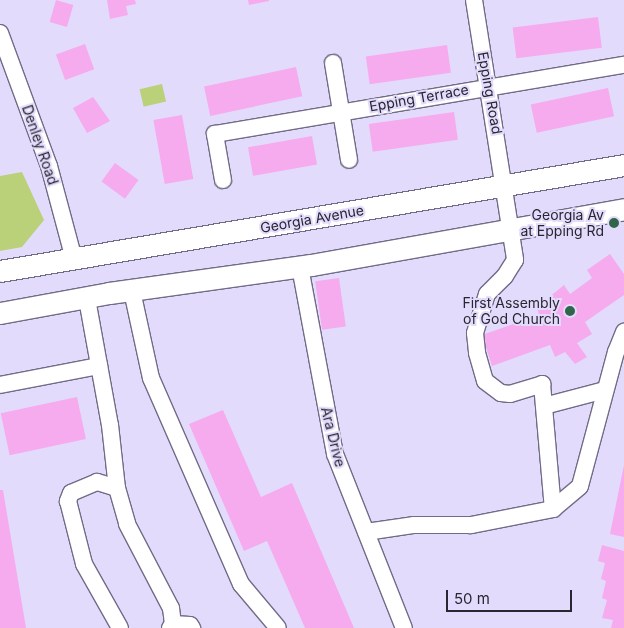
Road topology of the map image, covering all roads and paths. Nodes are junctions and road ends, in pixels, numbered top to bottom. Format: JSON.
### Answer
{"nodes":[{"id":1,"x":474,"y":0,"type":"edge"},
{"id":2,"x":0,"y":34,"type":"edge"},
{"id":3,"x":333,"y":63,"type":"dead end"},
{"id":4,"x":624,"y":65,"type":"edge"},
{"id":5,"x":488,"y":86,"type":"junction"},
{"id":6,"x":341,"y":112,"type":"junction"},
{"id":7,"x":349,"y":160,"type":"dead end"},
{"id":8,"x":624,"y":165,"type":"edge"},
{"id":9,"x":223,"y":180,"type":"dead end"},
{"id":10,"x":505,"y":185,"type":"junction"},
{"id":11,"x":624,"y":209,"type":"edge"},
{"id":12,"x":512,"y":229,"type":"junction"},
{"id":13,"x":74,"y":259,"type":"junction"},
{"id":14,"x":300,"y":267,"type":"junction"},
{"id":15,"x":0,"y":270,"type":"edge"},
{"id":16,"x":132,"y":291,"type":"junction"},
{"id":17,"x":87,"y":298,"type":"junction"},
{"id":18,"x":0,"y":313,"type":"edge"},
{"id":19,"x":624,"y":332,"type":"edge"},
{"id":20,"x":99,"y":366,"type":"junction"},
{"id":21,"x":0,"y":385,"type":"edge"},
{"id":22,"x":605,"y":390,"type":"junction"},
{"id":23,"x":544,"y":406,"type":"junction"},
{"id":24,"x":117,"y":488,"type":"junction"},
{"id":25,"x":553,"y":509,"type":"junction"},
{"id":26,"x":366,"y":532,"type":"junction"},
{"id":27,"x":172,"y":626,"type":"edge"},
{"id":28,"x":120,"y":628,"type":"edge"},
{"id":29,"x":192,"y":628,"type":"edge"},
{"id":30,"x":278,"y":628,"type":"edge"},
{"id":31,"x":404,"y":628,"type":"edge"}],
"edges":[{"from":1,"to":5,"type":"street","name":"Epping Road"},
{"from":2,"to":13,"type":"street","name":"Denley Road"},
{"from":3,"to":6,"type":"street"},
{"from":4,"to":5,"type":"street","name":"Epping Terrace"},
{"from":5,"to":6,"type":"street","name":"Epping Terrace"},
{"from":5,"to":10,"type":"street","name":"Epping Road"},
{"from":6,"to":7,"type":"street"},
{"from":6,"to":9,"type":"street","name":"Epping Terrace"},
{"from":8,"to":10,"type":"main road","name":"Georgia Avenue"},
{"from":10,"to":12,"type":"street","name":"Epping Road"},
{"from":10,"to":13,"type":"main road","name":"Georgia Avenue"},
{"from":11,"to":12,"type":"main road"},
{"from":12,"to":14,"type":"main road"},
{"from":12,"to":23,"type":"street","name":"Epping Road"},
{"from":13,"to":15,"type":"main road","name":"Georgia Avenue"},
{"from":14,"to":16,"type":"main road"},
{"from":14,"to":26,"type":"street","name":"Ara Drive"},
{"from":16,"to":17,"type":"main road"},
{"from":16,"to":30,"type":"street"},
{"from":17,"to":18,"type":"main road"},
{"from":17,"to":20,"type":"street"},
{"from":19,"to":22,"type":"street"},
{"from":20,"to":21,"type":"street"},
{"from":20,"to":24,"type":"street"},
{"from":22,"to":23,"type":"street"},
{"from":22,"to":25,"type":"street"},
{"from":23,"to":25,"type":"street"},
{"from":24,"to":27,"type":"street"},
{"from":24,"to":28,"type":"street"},
{"from":25,"to":26,"type":"street"},
{"from":26,"to":31,"type":"street","name":"Ara Drive"},
{"from":27,"to":29,"type":"street"}]}
